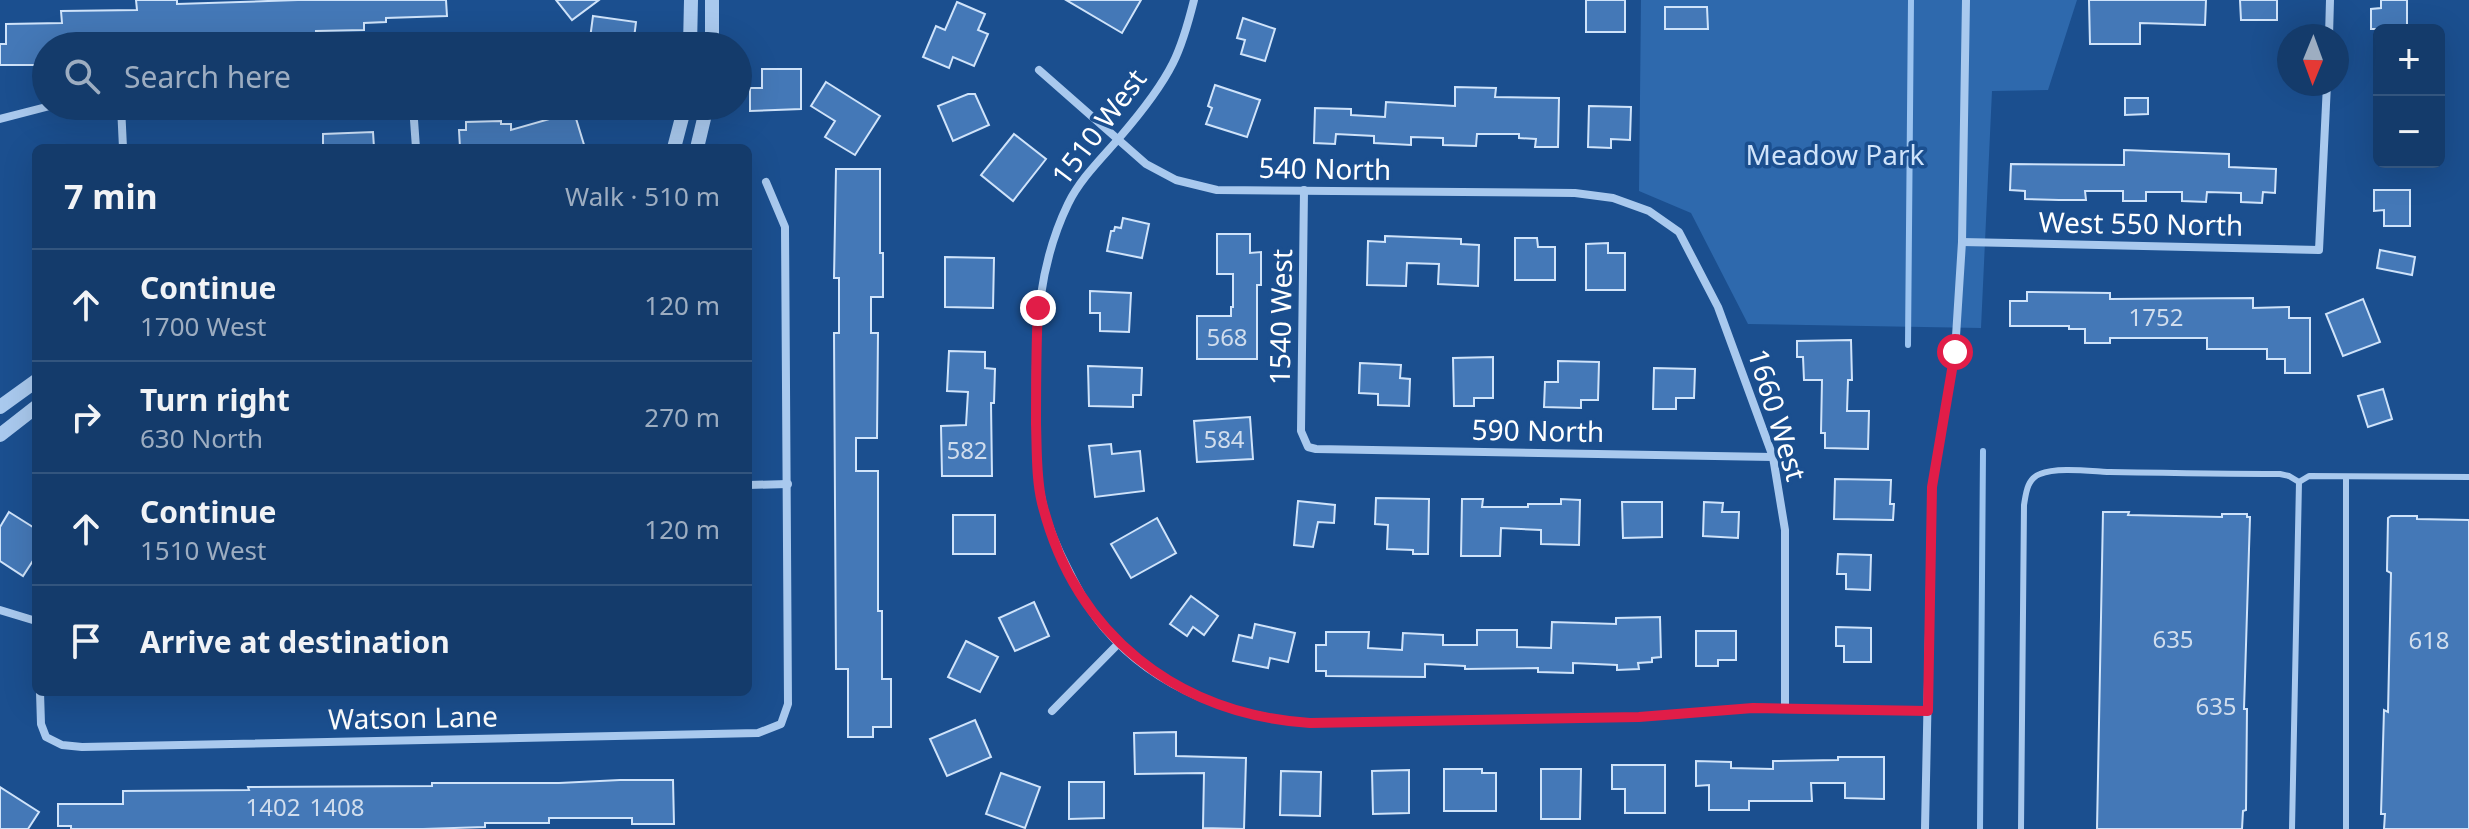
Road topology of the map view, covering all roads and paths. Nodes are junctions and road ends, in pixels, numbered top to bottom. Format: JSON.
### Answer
{"nodes":[{"id":1,"x":691,"y":0,"type":"edge"},
{"id":2,"x":712,"y":0,"type":"edge"},
{"id":3,"x":1194,"y":0,"type":"edge"},
{"id":4,"x":1966,"y":0,"type":"edge"},
{"id":5,"x":2330,"y":0,"type":"edge"},
{"id":6,"x":2329,"y":24,"type":"edge"},
{"id":7,"x":690,"y":32,"type":"edge"},
{"id":8,"x":712,"y":32,"type":"edge"},
{"id":9,"x":1039,"y":70,"type":"dead end"},
{"id":10,"x":2326,"y":96,"type":"edge"},
{"id":11,"x":32,"y":111,"type":"edge"},
{"id":12,"x":0,"y":119,"type":"edge"},
{"id":13,"x":122,"y":120,"type":"edge"},
{"id":14,"x":414,"y":120,"type":"edge"},
{"id":15,"x":681,"y":120,"type":"edge"},
{"id":16,"x":704,"y":120,"type":"edge"},
{"id":17,"x":1119,"y":139,"type":"junction"},
{"id":18,"x":123,"y":144,"type":"edge"},
{"id":19,"x":416,"y":144,"type":"edge"},
{"id":20,"x":675,"y":144,"type":"edge"},
{"id":21,"x":698,"y":144,"type":"edge"},
{"id":22,"x":766,"y":182,"type":"dead end"},
{"id":23,"x":1304,"y":190,"type":"junction"},
{"id":24,"x":1649,"y":211,"type":"joint"},
{"id":25,"x":1962,"y":242,"type":"junction"},
{"id":26,"x":32,"y":384,"type":"edge"},
{"id":27,"x":0,"y":407,"type":"edge"},
{"id":28,"x":32,"y":410,"type":"edge"},
{"id":29,"x":0,"y":435,"type":"edge"},
{"id":30,"x":1305,"y":443,"type":"joint"},
{"id":31,"x":1773,"y":457,"type":"junction"},
{"id":32,"x":2346,"y":477,"type":"junction"},
{"id":33,"x":2469,"y":477,"type":"edge"},
{"id":34,"x":2299,"y":482,"type":"junction"},
{"id":35,"x":788,"y":484,"type":"junction"},
{"id":36,"x":752,"y":485,"type":"edge"},
{"id":37,"x":0,"y":610,"type":"edge"},
{"id":38,"x":32,"y":620,"type":"edge"},
{"id":39,"x":1119,"y":643,"type":"junction"},
{"id":40,"x":40,"y":696,"type":"edge"},
{"id":41,"x":1785,"y":708,"type":"junction"},
{"id":42,"x":1052,"y":711,"type":"dead end"},
{"id":43,"x":1928,"y":711,"type":"junction"},
{"id":44,"x":1925,"y":829,"type":"edge"},
{"id":45,"x":2021,"y":829,"type":"edge"},
{"id":46,"x":2292,"y":829,"type":"edge"},
{"id":47,"x":2346,"y":829,"type":"edge"}],
"edges":[{"from":1,"to":7,"type":"street"},
{"from":2,"to":8,"type":"street"},
{"from":3,"to":17,"type":"street","name":"1510 West"},
{"from":4,"to":25,"type":"street"},
{"from":5,"to":6,"type":"street"},
{"from":9,"to":17,"type":"street","name":"540 North"},
{"from":10,"to":25,"type":"street","name":"West 550 North"},
{"from":11,"to":12,"type":"street"},
{"from":13,"to":18,"type":"street"},
{"from":14,"to":19,"type":"street"},
{"from":15,"to":20,"type":"street"},
{"from":16,"to":21,"type":"street"},
{"from":17,"to":23,"type":"street","name":"540 North"},
{"from":17,"to":39,"type":"street","name":"1510 West"},
{"from":22,"to":35,"type":"street"},
{"from":23,"to":24,"type":"street","name":"540 North"},
{"from":23,"to":30,"type":"street","name":"1540 West"},
{"from":24,"to":31,"type":"street","name":"1660 West"},
{"from":25,"to":43,"type":"street"},
{"from":26,"to":27,"type":"street"},
{"from":28,"to":29,"type":"street"},
{"from":30,"to":31,"type":"street","name":"590 North"},
{"from":31,"to":41,"type":"street","name":"1660 West"},
{"from":32,"to":33,"type":"lane"},
{"from":32,"to":34,"type":"lane"},
{"from":32,"to":47,"type":"lane"},
{"from":34,"to":45,"type":"lane"},
{"from":34,"to":46,"type":"lane"},
{"from":35,"to":36,"type":"street"},
{"from":35,"to":40,"type":"street","name":"Watson Lane"},
{"from":37,"to":38,"type":"street"},
{"from":39,"to":41,"type":"street","name":"1510 West"},
{"from":39,"to":42,"type":"street"},
{"from":41,"to":43,"type":"street","name":"1510 West"},
{"from":43,"to":44,"type":"street"}]}
